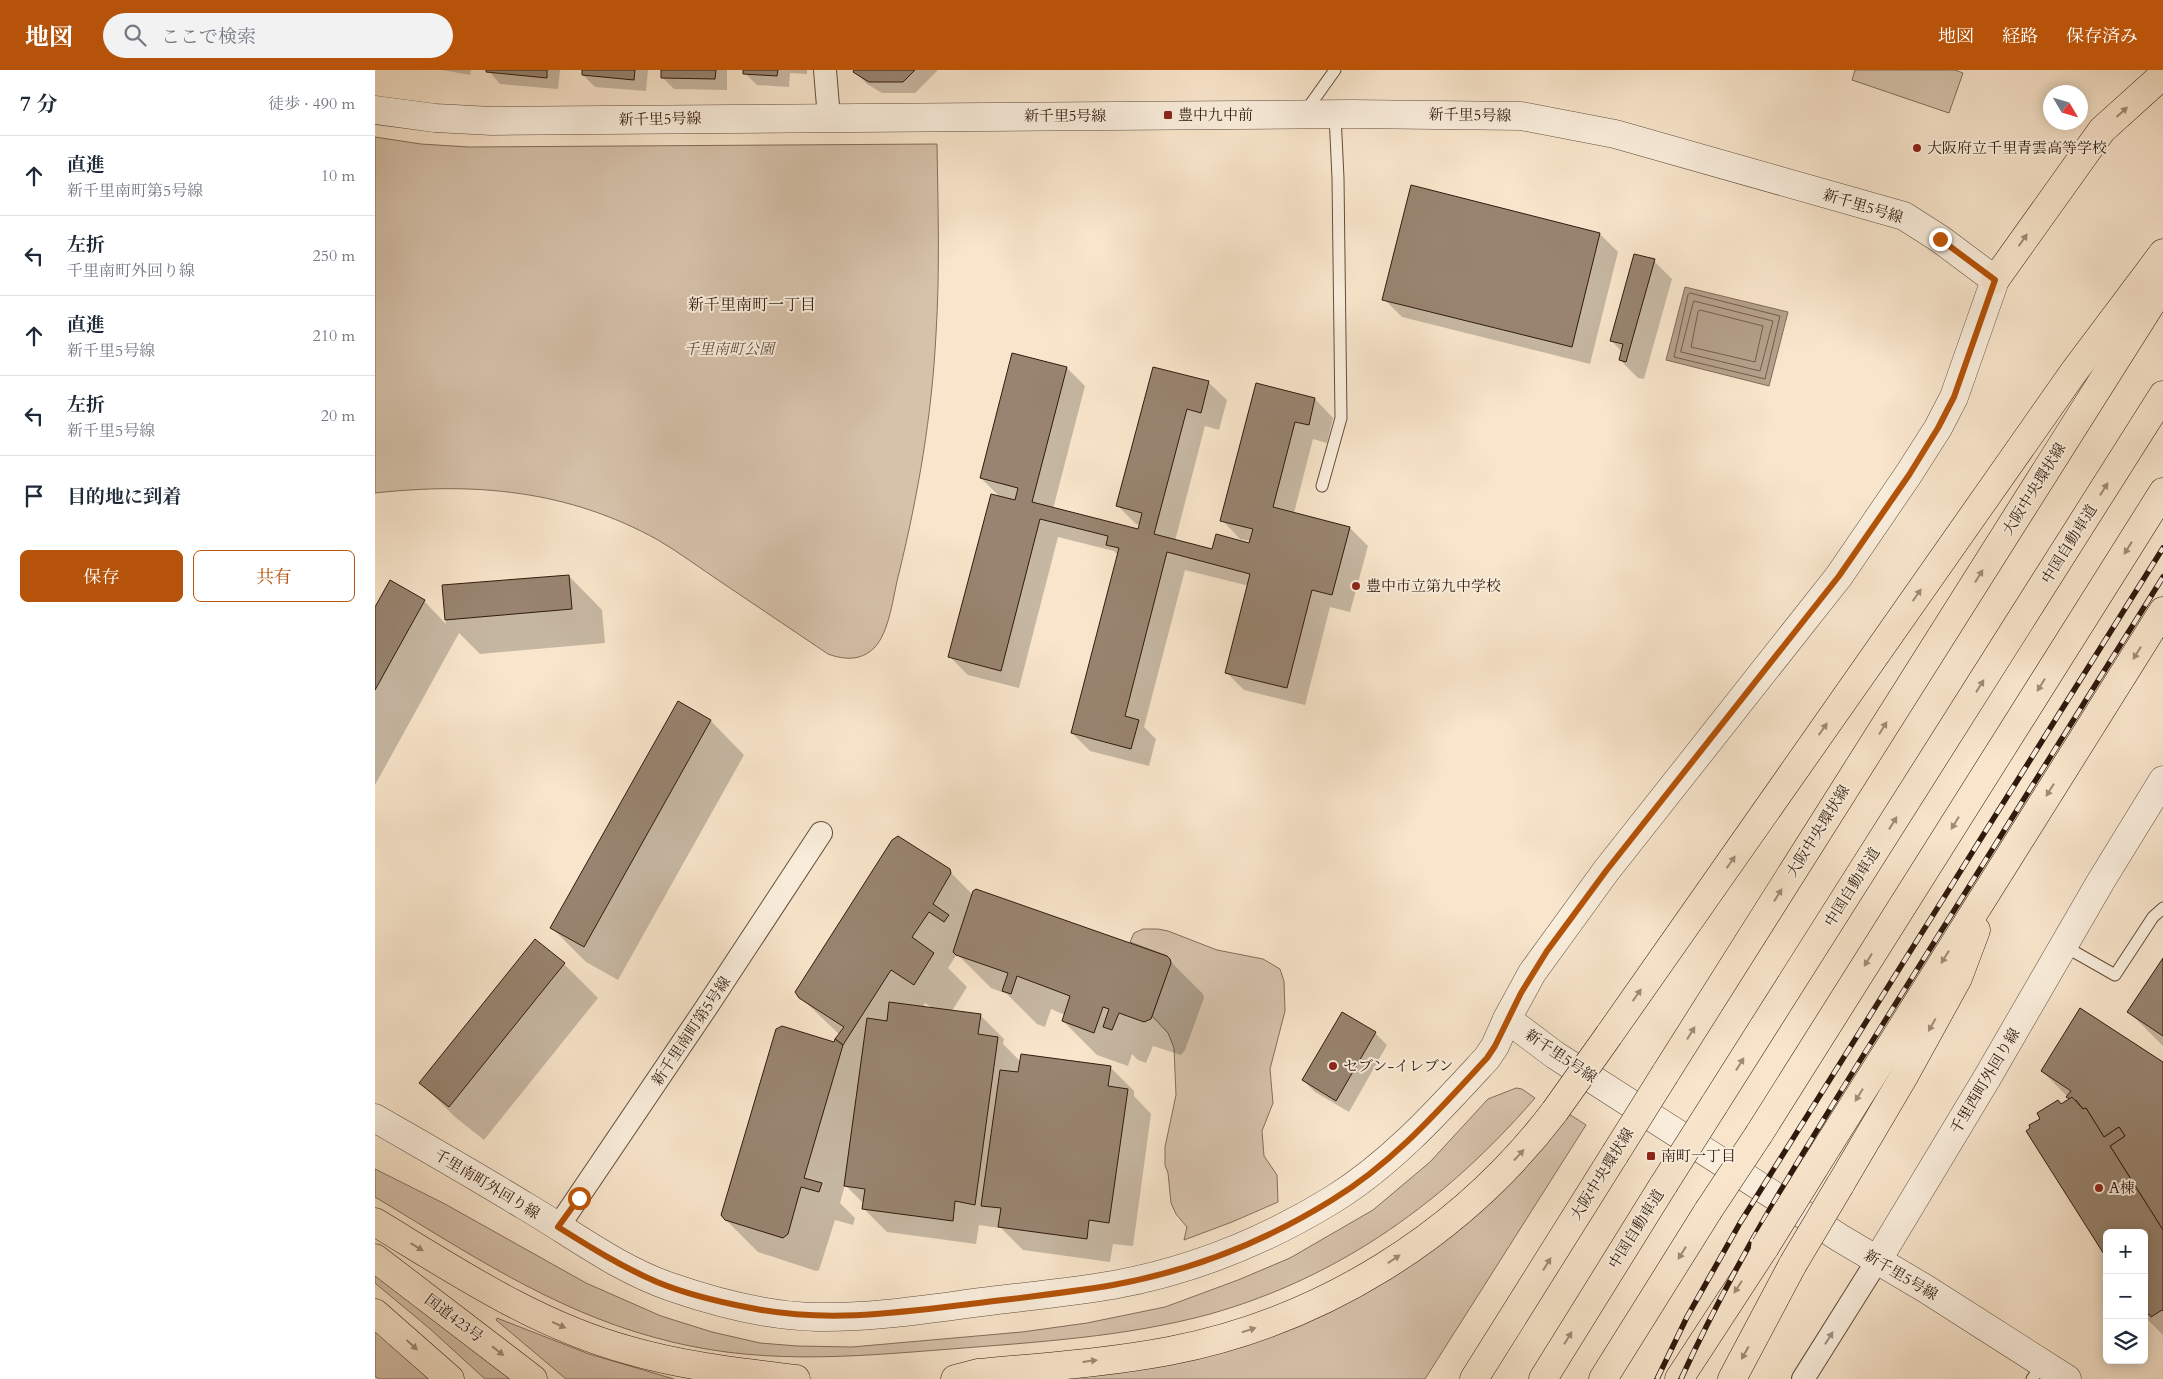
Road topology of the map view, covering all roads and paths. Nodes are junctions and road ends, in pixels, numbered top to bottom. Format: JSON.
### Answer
{"nodes":[{"id":1,"x":825,"y":70,"type":"edge"},
{"id":2,"x":1335,"y":70,"type":"edge"},
{"id":3,"x":2163,"y":75,"type":"edge"},
{"id":4,"x":375,"y":110,"type":"edge"},
{"id":5,"x":1335,"y":114,"type":"junction"},
{"id":6,"x":1303,"y":115,"type":"junction"},
{"id":7,"x":829,"y":118,"type":"junction"},
{"id":8,"x":2163,"y":253,"type":"edge"},
{"id":9,"x":1995,"y":280,"type":"junction"},
{"id":10,"x":2163,"y":285,"type":"edge"},
{"id":11,"x":2163,"y":395,"type":"edge"},
{"id":12,"x":1322,"y":486,"type":"dead end"},
{"id":13,"x":2163,"y":492,"type":"edge"},
{"id":14,"x":2163,"y":612,"type":"edge"},
{"id":15,"x":2163,"y":780,"type":"edge"},
{"id":16,"x":821,"y":833,"type":"dead end"},
{"id":17,"x":2000,"y":868,"type":"junction"},
{"id":18,"x":2163,"y":908,"type":"edge"},
{"id":19,"x":2063,"y":946,"type":"junction"},
{"id":20,"x":1507,"y":1019,"type":"junction"},
{"id":21,"x":375,"y":1118,"type":"edge"},
{"id":22,"x":375,"y":1222,"type":"edge"},
{"id":23,"x":558,"y":1227,"type":"junction"},
{"id":24,"x":375,"y":1258,"type":"edge"},
{"id":25,"x":1877,"y":1260,"type":"junction"},
{"id":26,"x":1528,"y":1293,"type":"junction"},
{"id":27,"x":375,"y":1313,"type":"edge"},
{"id":28,"x":2037,"y":1371,"type":"edge"},
{"id":29,"x":450,"y":1379,"type":"edge"},
{"id":30,"x":533,"y":1379,"type":"edge"},
{"id":31,"x":796,"y":1379,"type":"edge"},
{"id":32,"x":955,"y":1379,"type":"edge"},
{"id":33,"x":1454,"y":1379,"type":"edge"},
{"id":34,"x":1474,"y":1379,"type":"edge"},
{"id":35,"x":1543,"y":1379,"type":"edge"},
{"id":36,"x":1603,"y":1379,"type":"edge"},
{"id":37,"x":1679,"y":1379,"type":"edge"},
{"id":38,"x":1731,"y":1379,"type":"edge"},
{"id":39,"x":1803,"y":1379,"type":"edge"},
{"id":40,"x":2067,"y":1379,"type":"edge"}],
"edges":[{"from":1,"to":7,"type":"street"},
{"from":2,"to":6,"type":"lane"},
{"from":9,"to":3,"type":"main road","one_way":true},
{"from":4,"to":7,"type":"street","name":"新千里5号線"},
{"from":5,"to":6,"type":"street","name":"新千里5号線"},
{"from":5,"to":9,"type":"street","name":"新千里5号線"},
{"from":5,"to":12,"type":"lane"},
{"from":6,"to":7,"type":"street","name":"新千里5号線"},
{"from":32,"to":8,"type":"main road","one_way":true,"bridge":true},
{"from":9,"to":20,"type":"street"},
{"from":26,"to":10,"type":"main road","name":"大阪中央環状線","one_way":true,"bridge":true},
{"from":35,"to":11,"type":"main road","name":"中国自動車道","one_way":true,"bridge":true},
{"from":13,"to":36,"type":"main road","one_way":true,"bridge":true},
{"from":14,"to":17,"type":"main road","one_way":true},
{"from":15,"to":19,"type":"street","name":"千里西町外回り線"},
{"from":16,"to":23,"type":"street","name":"新千里南町第5号線"},
{"from":17,"to":37,"type":"main road","one_way":true,"bridge":true},
{"from":17,"to":38,"type":"main road","one_way":true,"bridge":true},
{"from":18,"to":19,"type":"lane"},
{"from":19,"to":25,"type":"street","name":"千里西町外回り線"},
{"from":20,"to":23,"type":"street","name":"千里南町外回り線"},
{"from":20,"to":25,"type":"street","name":"新千里5号線"},
{"from":21,"to":23,"type":"street","name":"千里南町外回り線"},
{"from":22,"to":31,"type":"main road","one_way":true},
{"from":24,"to":30,"type":"main road","name":"国道423号","one_way":true},
{"from":25,"to":28,"type":"street","name":"新千里5号線"},
{"from":39,"to":25,"type":"street","name":"千里西町外回り線","one_way":true},
{"from":26,"to":33,"type":"main road"},
{"from":26,"to":34,"type":"main road","name":"大阪中央環状線"},
{"from":27,"to":29,"type":"main road","one_way":true},
{"from":28,"to":40,"type":"street","name":"新千里5号線"}]}
